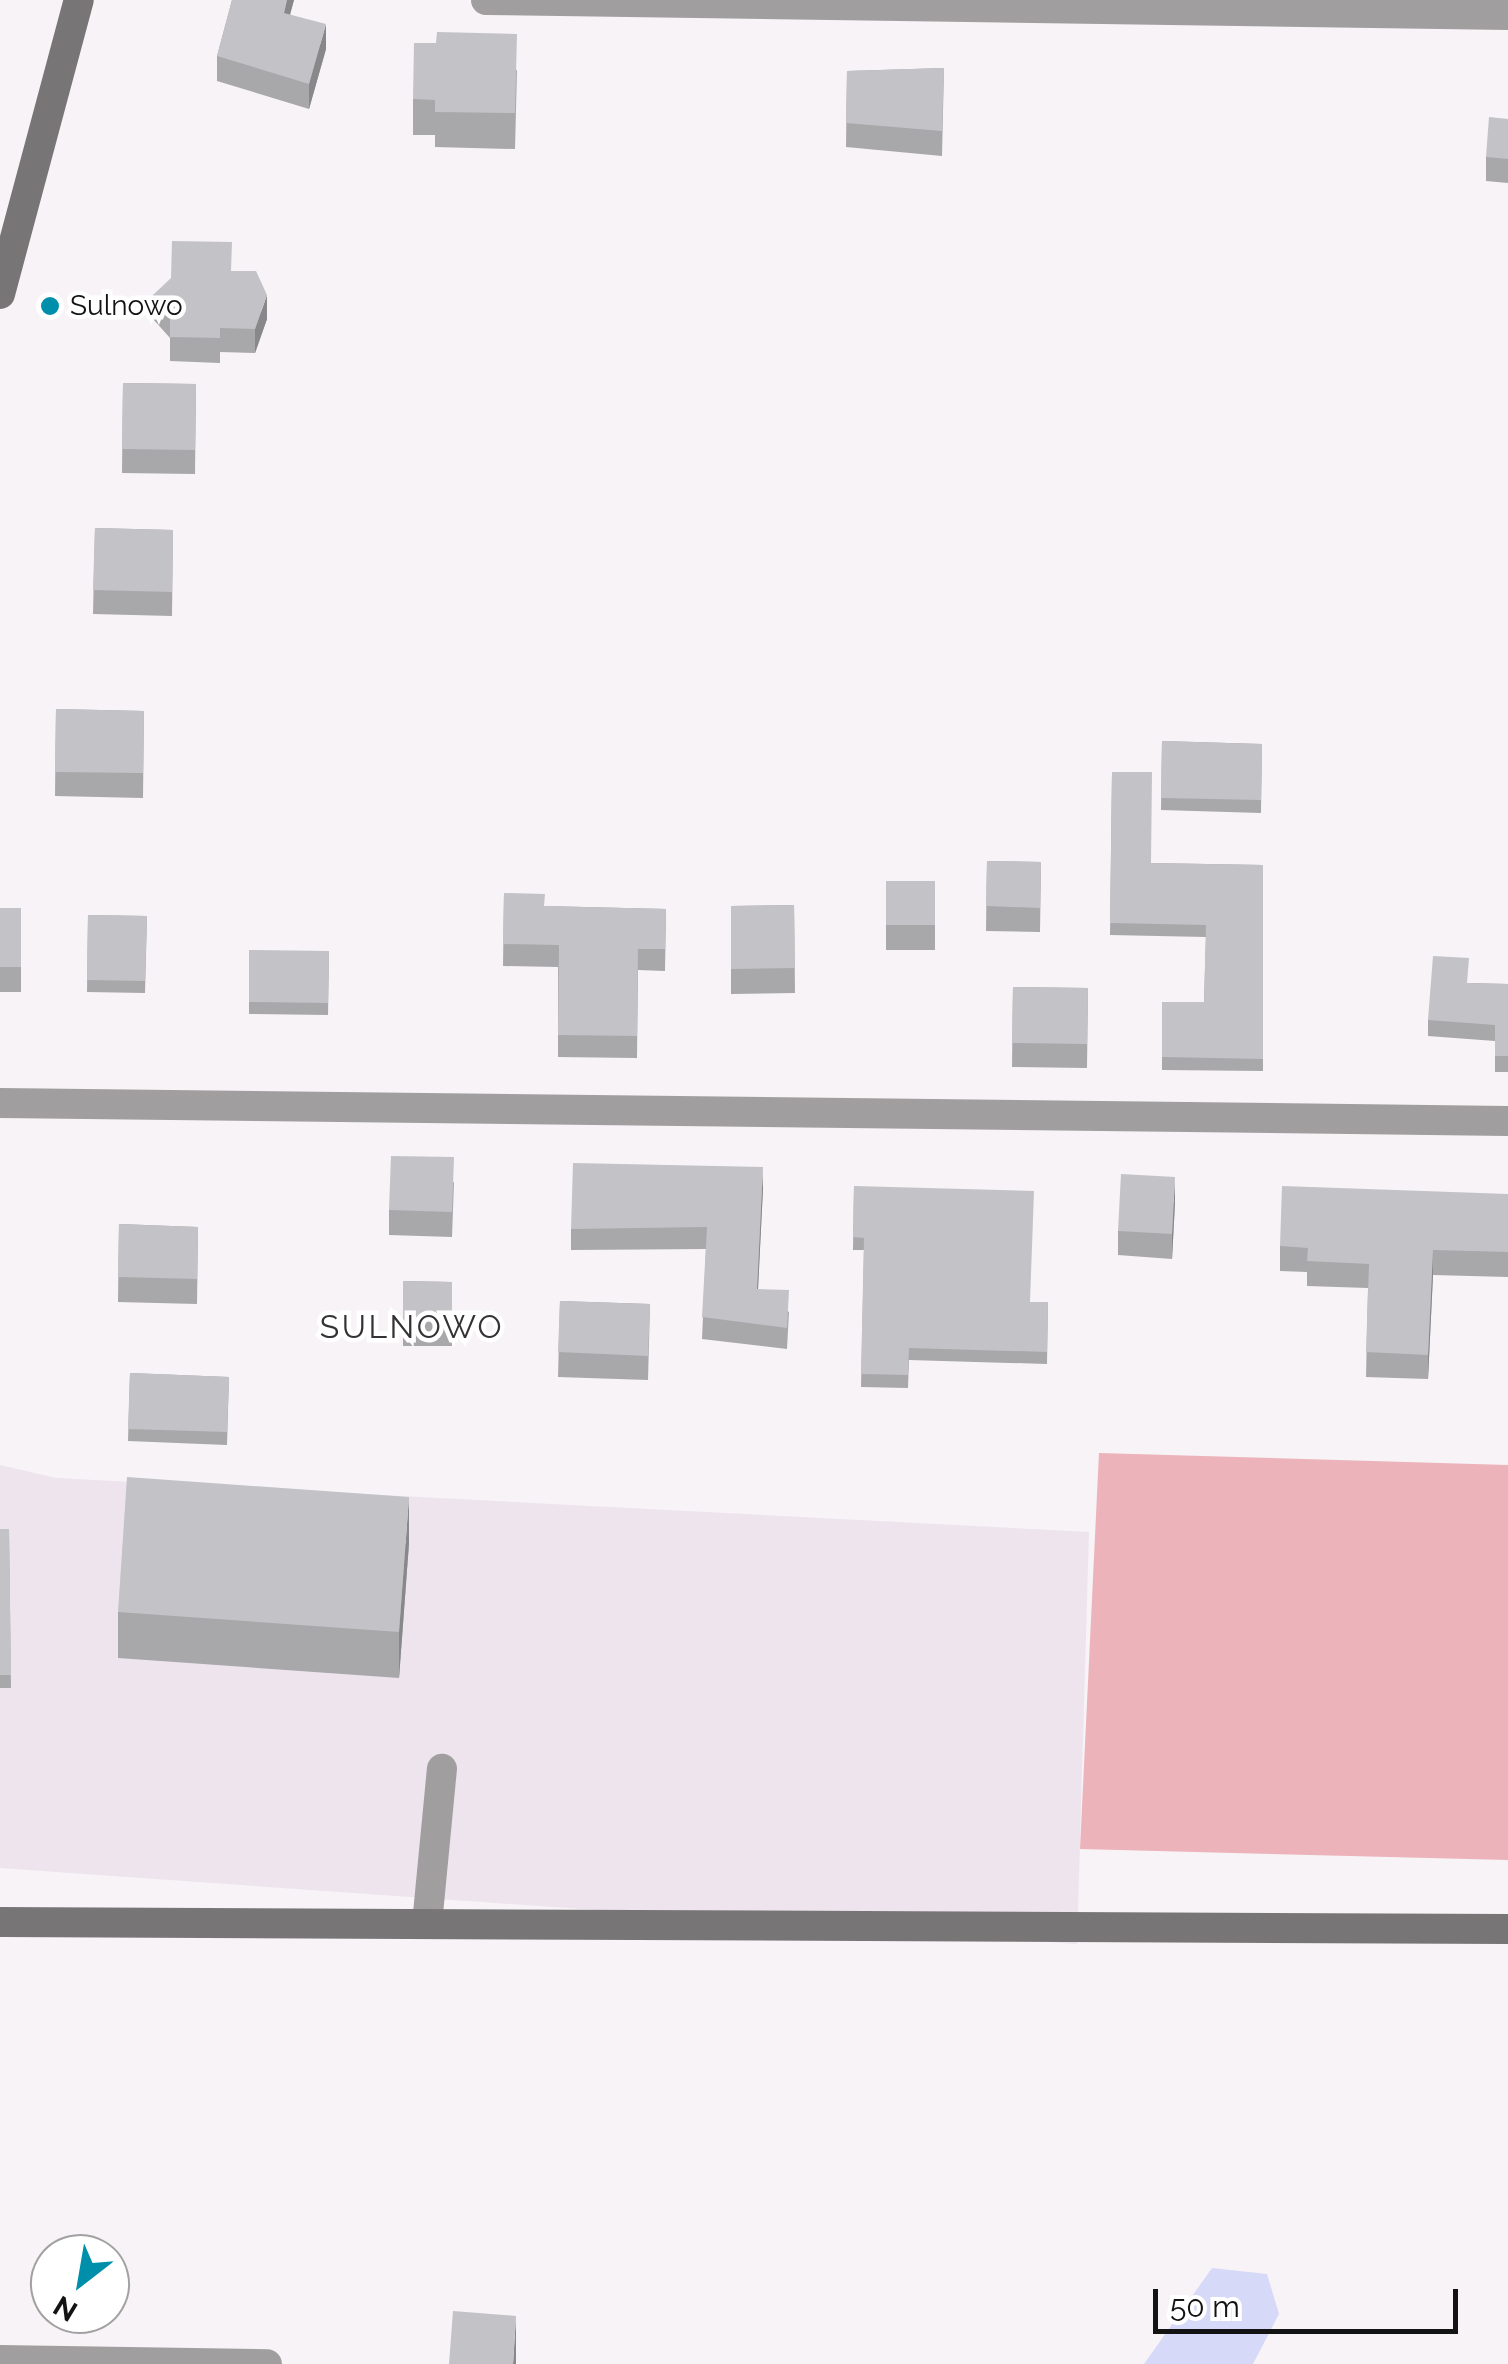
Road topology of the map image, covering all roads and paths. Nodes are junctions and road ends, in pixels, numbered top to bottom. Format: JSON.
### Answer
{"nodes":[{"id":1,"x":80,"y":0,"type":"edge"},
{"id":2,"x":486,"y":0,"type":"edge"},
{"id":3,"x":1508,"y":15,"type":"edge"},
{"id":4,"x":0,"y":294,"type":"edge"},
{"id":5,"x":0,"y":1102,"type":"edge"},
{"id":6,"x":1508,"y":1121,"type":"edge"},
{"id":7,"x":442,"y":1769,"type":"dead end"},
{"id":8,"x":0,"y":1922,"type":"edge"},
{"id":9,"x":427,"y":1924,"type":"junction"},
{"id":10,"x":1508,"y":1928,"type":"edge"},
{"id":11,"x":0,"y":2360,"type":"edge"},
{"id":12,"x":267,"y":2364,"type":"edge"}],
"edges":[{"from":1,"to":4,"type":"street"},
{"from":2,"to":3,"type":"street"},
{"from":5,"to":6,"type":"street"},
{"from":7,"to":9,"type":"street"},
{"from":8,"to":9,"type":"street"},
{"from":9,"to":10,"type":"street"},
{"from":11,"to":12,"type":"street"}]}
